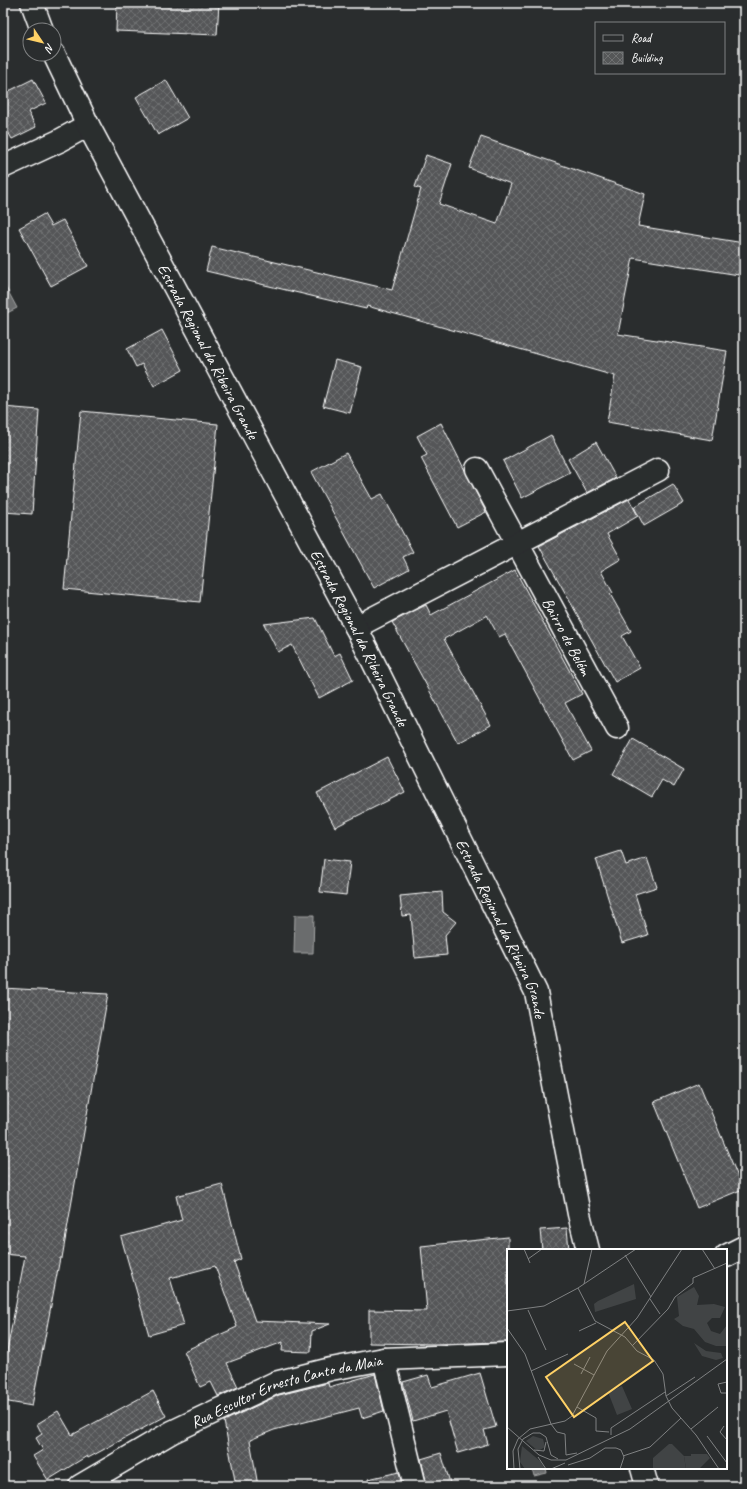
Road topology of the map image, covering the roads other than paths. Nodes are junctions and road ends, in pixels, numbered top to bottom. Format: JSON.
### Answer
{"nodes":[{"id":1,"x":32,"y":3,"type":"edge"},
{"id":2,"x":39,"y":22,"type":"edge"},
{"id":3,"x":58,"y":62,"type":"edge"},
{"id":4,"x":88,"y":125,"type":"junction"},
{"id":5,"x":3,"y":167,"type":"edge"},
{"id":6,"x":477,"y":469,"type":"dead end"},
{"id":7,"x":658,"y":470,"type":"dead end"},
{"id":8,"x":517,"y":543,"type":"junction"},
{"id":9,"x":356,"y":627,"type":"junction"},
{"id":10,"x":617,"y":728,"type":"dead end"},
{"id":11,"x":744,"y":1247,"type":"edge"},
{"id":12,"x":588,"y":1249,"type":"edge"},
{"id":13,"x":727,"y":1256,"type":"edge"},
{"id":14,"x":507,"y":1354,"type":"edge"},
{"id":15,"x":384,"y":1359,"type":"junction"},
{"id":16,"x":642,"y":1469,"type":"edge"},
{"id":17,"x":80,"y":1486,"type":"edge"},
{"id":18,"x":415,"y":1486,"type":"edge"},
{"id":19,"x":647,"y":1486,"type":"edge"}],
"edges":[{"from":1,"to":2,"type":"main road"},
{"from":3,"to":4,"type":"main road","name":"Estrada Regional da Ribeira Grande"},
{"from":4,"to":5,"type":"main road"},
{"from":4,"to":9,"type":"main road","name":"Estrada Regional da Ribeira Grande"},
{"from":6,"to":8,"type":"main road","name":"Bairro de Belém"},
{"from":7,"to":8,"type":"main road"},
{"from":8,"to":9,"type":"main road"},
{"from":8,"to":10,"type":"main road","name":"Bairro de Belém"},
{"from":9,"to":12,"type":"main road","name":"Estrada Regional da Ribeira Grande"},
{"from":11,"to":13,"type":"main road"},
{"from":14,"to":15,"type":"main road","name":"Rua Escultor Ernesto Canto da Maia"},
{"from":15,"to":17,"type":"main road","name":"Rua Escultor Ernesto Canto da Maia"},
{"from":15,"to":18,"type":"main road"},
{"from":16,"to":19,"type":"main road"}]}
